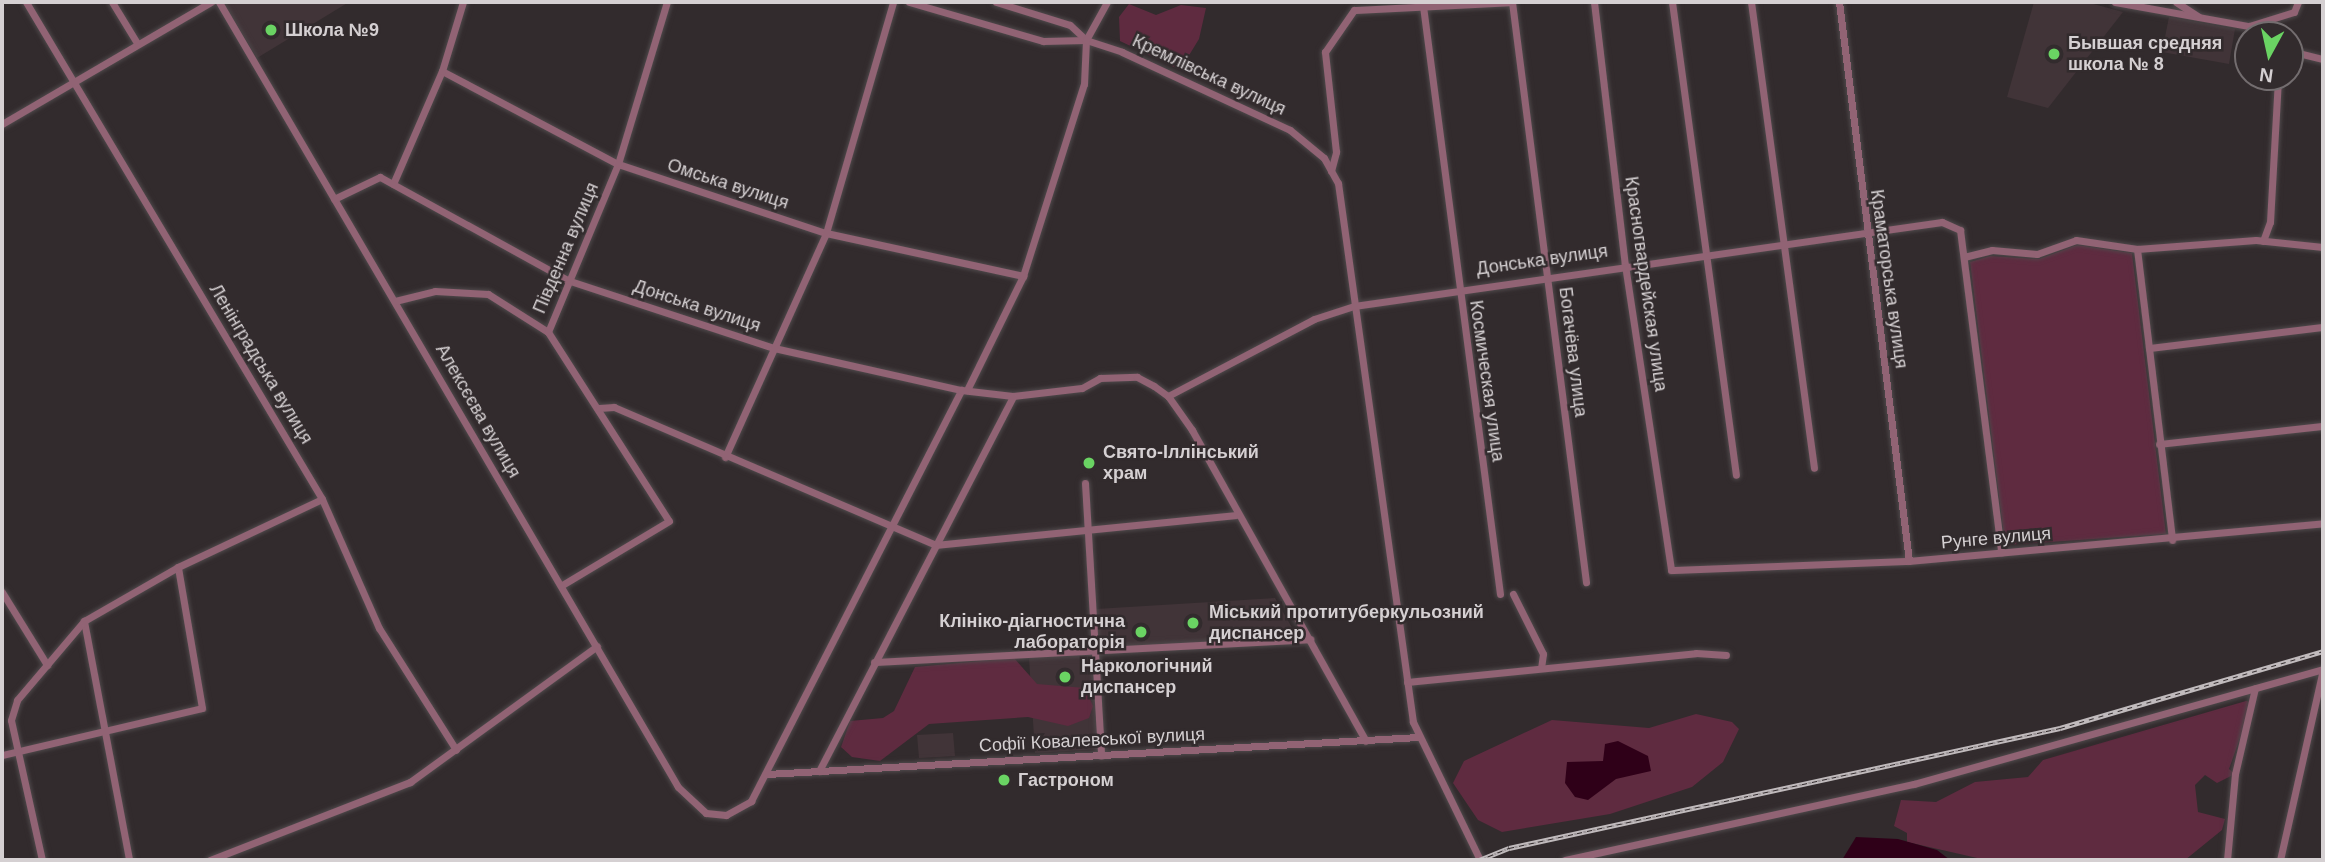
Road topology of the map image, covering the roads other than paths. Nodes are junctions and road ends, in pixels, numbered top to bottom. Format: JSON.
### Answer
{"nodes":[{"id":1,"x":26,"y":2,"type":"edge"},
{"id":2,"x":112,"y":2,"type":"edge"},
{"id":3,"x":211,"y":2,"type":"edge"},
{"id":4,"x":219,"y":2,"type":"edge"},
{"id":5,"x":463,"y":2,"type":"edge"},
{"id":6,"x":667,"y":2,"type":"edge"},
{"id":7,"x":893,"y":2,"type":"edge"},
{"id":8,"x":909,"y":2,"type":"edge"},
{"id":9,"x":996,"y":2,"type":"edge"},
{"id":10,"x":1107,"y":2,"type":"edge"},
{"id":11,"x":1512,"y":2,"type":"edge"},
{"id":12,"x":1594,"y":2,"type":"edge"},
{"id":13,"x":1672,"y":2,"type":"edge"},
{"id":14,"x":1751,"y":2,"type":"edge"},
{"id":15,"x":1839,"y":2,"type":"edge"},
{"id":16,"x":2115,"y":2,"type":"edge"},
{"id":17,"x":2176,"y":2,"type":"edge"},
{"id":18,"x":2298,"y":2,"type":"edge"},
{"id":19,"x":1394,"y":5,"type":"edge"},
{"id":20,"x":1423,"y":6,"type":"junction"},
{"id":21,"x":2201,"y":18,"type":"junction"},
{"id":22,"x":2265,"y":21,"type":"edge"},
{"id":23,"x":2234,"y":24,"type":"edge"},
{"id":24,"x":1086,"y":40,"type":"junction"},
{"id":25,"x":137,"y":43,"type":"junction"},
{"id":26,"x":2304,"y":54,"type":"edge"},
{"id":27,"x":2323,"y":59,"type":"edge"},
{"id":28,"x":442,"y":71,"type":"junction"},
{"id":29,"x":73,"y":82,"type":"junction"},
{"id":30,"x":2277,"y":91,"type":"edge"},
{"id":31,"x":3,"y":120,"type":"edge"},
{"id":32,"x":618,"y":164,"type":"junction"},
{"id":33,"x":1331,"y":171,"type":"junction"},
{"id":34,"x":393,"y":184,"type":"junction"},
{"id":35,"x":334,"y":199,"type":"junction"},
{"id":36,"x":1866,"y":232,"type":"junction"},
{"id":37,"x":826,"y":233,"type":"junction"},
{"id":38,"x":2263,"y":241,"type":"junction"},
{"id":39,"x":1783,"y":243,"type":"junction"},
{"id":40,"x":2323,"y":247,"type":"edge"},
{"id":41,"x":2137,"y":249,"type":"junction"},
{"id":42,"x":1705,"y":254,"type":"junction"},
{"id":43,"x":1964,"y":257,"type":"junction"},
{"id":44,"x":1625,"y":265,"type":"junction"},
{"id":45,"x":1547,"y":275,"type":"junction"},
{"id":46,"x":1023,"y":276,"type":"junction"},
{"id":47,"x":567,"y":280,"type":"junction"},
{"id":48,"x":1459,"y":293,"type":"junction"},
{"id":49,"x":395,"y":301,"type":"junction"},
{"id":50,"x":1354,"y":306,"type":"junction"},
{"id":51,"x":2323,"y":327,"type":"edge"},
{"id":52,"x":548,"y":332,"type":"junction"},
{"id":53,"x":774,"y":348,"type":"junction"},
{"id":54,"x":2149,"y":348,"type":"junction"},
{"id":55,"x":964,"y":390,"type":"junction"},
{"id":56,"x":1013,"y":396,"type":"junction"},
{"id":57,"x":1168,"y":396,"type":"junction"},
{"id":58,"x":599,"y":408,"type":"junction"},
{"id":59,"x":2323,"y":426,"type":"edge"},
{"id":60,"x":2159,"y":444,"type":"junction"},
{"id":61,"x":725,"y":457,"type":"junction"},
{"id":62,"x":1814,"y":468,"type":"dead end"},
{"id":63,"x":1736,"y":475,"type":"dead end"},
{"id":64,"x":1085,"y":482,"type":"dead end"},
{"id":65,"x":322,"y":499,"type":"junction"},
{"id":66,"x":1235,"y":514,"type":"junction"},
{"id":67,"x":2323,"y":523,"type":"edge"},
{"id":68,"x":894,"y":525,"type":"junction"},
{"id":69,"x":1090,"y":526,"type":"junction"},
{"id":70,"x":2172,"y":540,"type":"junction"},
{"id":71,"x":936,"y":545,"type":"junction"},
{"id":72,"x":2000,"y":552,"type":"junction"},
{"id":73,"x":1909,"y":561,"type":"junction"},
{"id":74,"x":178,"y":567,"type":"junction"},
{"id":75,"x":1671,"y":570,"type":"joint"},
{"id":76,"x":1586,"y":582,"type":"dead end"},
{"id":77,"x":562,"y":585,"type":"junction"},
{"id":78,"x":2,"y":592,"type":"edge"},
{"id":79,"x":1500,"y":594,"type":"dead end"},
{"id":80,"x":1513,"y":594,"type":"dead end"},
{"id":81,"x":85,"y":621,"type":"junction"},
{"id":82,"x":1310,"y":639,"type":"junction"},
{"id":83,"x":597,"y":646,"type":"junction"},
{"id":84,"x":1097,"y":649,"type":"junction"},
{"id":85,"x":1726,"y":655,"type":"dead end"},
{"id":86,"x":874,"y":662,"type":"junction"},
{"id":87,"x":47,"y":665,"type":"junction"},
{"id":88,"x":1541,"y":668,"type":"junction"},
{"id":89,"x":2323,"y":669,"type":"edge"},
{"id":90,"x":1408,"y":682,"type":"junction"},
{"id":91,"x":2255,"y":688,"type":"junction"},
{"id":92,"x":107,"y":730,"type":"junction"},
{"id":93,"x":1418,"y":737,"type":"junction"},
{"id":94,"x":1366,"y":741,"type":"junction"},
{"id":95,"x":16,"y":750,"type":"junction"},
{"id":96,"x":456,"y":750,"type":"junction"},
{"id":97,"x":2,"y":755,"type":"edge"},
{"id":98,"x":1101,"y":755,"type":"junction"},
{"id":99,"x":819,"y":771,"type":"junction"},
{"id":100,"x":767,"y":774,"type":"junction"},
{"id":101,"x":42,"y":860,"type":"edge"},
{"id":102,"x":129,"y":860,"type":"edge"},
{"id":103,"x":210,"y":860,"type":"edge"},
{"id":104,"x":1480,"y":860,"type":"edge"},
{"id":105,"x":1565,"y":860,"type":"edge"},
{"id":106,"x":2227,"y":860,"type":"edge"},
{"id":107,"x":2280,"y":860,"type":"edge"}],
"edges":[{"from":1,"to":29,"type":"street","name":"Ленінградська вулиця"},
{"from":2,"to":25,"type":"street"},
{"from":3,"to":25,"type":"street"},
{"from":4,"to":35,"type":"street","name":"Алексєєва вулиця"},
{"from":5,"to":28,"type":"street"},
{"from":6,"to":32,"type":"street","name":"Південна вулиця"},
{"from":7,"to":37,"type":"street"},
{"from":8,"to":24,"type":"street","name":"Кремлівська вулиця"},
{"from":9,"to":24,"type":"street","name":"Кремлівська вулиця"},
{"from":10,"to":24,"type":"street"},
{"from":11,"to":20,"type":"street"},
{"from":11,"to":45,"type":"street","name":"Богачёва улица"},
{"from":12,"to":44,"type":"street","name":"Красногвардейская улица"},
{"from":13,"to":42,"type":"street"},
{"from":14,"to":39,"type":"street"},
{"from":15,"to":36,"type":"street","name":"Краматорська вулиця"},
{"from":16,"to":21,"type":"street"},
{"from":17,"to":21,"type":"street"},
{"from":18,"to":22,"type":"street"},
{"from":19,"to":20,"type":"street"},
{"from":19,"to":33,"type":"street"},
{"from":20,"to":48,"type":"street","name":"Космическая улица"},
{"from":21,"to":23,"type":"street"},
{"from":24,"to":33,"type":"street","name":"Кремлівська вулиця"},
{"from":24,"to":46,"type":"street"},
{"from":25,"to":29,"type":"street"},
{"from":26,"to":27,"type":"street"},
{"from":28,"to":32,"type":"street","name":"Омська вулиця"},
{"from":28,"to":34,"type":"street"},
{"from":29,"to":31,"type":"street"},
{"from":29,"to":65,"type":"street","name":"Ленінградська вулиця"},
{"from":30,"to":38,"type":"street"},
{"from":32,"to":37,"type":"street","name":"Омська вулиця"},
{"from":32,"to":47,"type":"street","name":"Південна вулиця"},
{"from":33,"to":50,"type":"street","name":"Кремлівська вулиця"},
{"from":34,"to":35,"type":"street"},
{"from":34,"to":47,"type":"street","name":"Донська вулиця"},
{"from":35,"to":49,"type":"street","name":"Алексєєва вулиця"},
{"from":36,"to":39,"type":"street","name":"Донська вулиця"},
{"from":36,"to":43,"type":"street","name":"Донська вулиця"},
{"from":36,"to":73,"type":"street","name":"Краматорська вулиця"},
{"from":37,"to":46,"type":"street","name":"Омська вулиця"},
{"from":37,"to":53,"type":"street"},
{"from":38,"to":40,"type":"street"},
{"from":38,"to":41,"type":"street"},
{"from":39,"to":42,"type":"street","name":"Донська вулиця"},
{"from":39,"to":62,"type":"street"},
{"from":41,"to":43,"type":"street"},
{"from":41,"to":54,"type":"street"},
{"from":42,"to":44,"type":"street","name":"Донська вулиця"},
{"from":42,"to":63,"type":"street"},
{"from":43,"to":72,"type":"street"},
{"from":44,"to":45,"type":"street","name":"Донська вулиця"},
{"from":44,"to":75,"type":"street","name":"Красногвардейская улица"},
{"from":45,"to":48,"type":"street","name":"Донська вулиця"},
{"from":45,"to":76,"type":"street","name":"Богачёва улица"},
{"from":46,"to":55,"type":"street"},
{"from":47,"to":52,"type":"street","name":"Південна вулиця"},
{"from":47,"to":53,"type":"street","name":"Донська вулиця"},
{"from":48,"to":50,"type":"street","name":"Донська вулиця"},
{"from":48,"to":79,"type":"street","name":"Космическая улица"},
{"from":49,"to":52,"type":"street"},
{"from":49,"to":77,"type":"street","name":"Алексєєва вулиця"},
{"from":50,"to":57,"type":"street","name":"Донська вулиця"},
{"from":50,"to":90,"type":"street"},
{"from":51,"to":54,"type":"street"},
{"from":52,"to":58,"type":"street","name":"Південна вулиця"},
{"from":53,"to":55,"type":"street","name":"Донська вулиця"},
{"from":53,"to":61,"type":"street"},
{"from":54,"to":60,"type":"street"},
{"from":55,"to":56,"type":"street","name":"Донська вулиця"},
{"from":55,"to":68,"type":"street"},
{"from":56,"to":57,"type":"street","name":"Донська вулиця"},
{"from":56,"to":71,"type":"street"},
{"from":57,"to":66,"type":"street"},
{"from":58,"to":61,"type":"street"},
{"from":58,"to":77,"type":"street","name":"Південна вулиця"},
{"from":59,"to":60,"type":"street"},
{"from":60,"to":70,"type":"street"},
{"from":61,"to":68,"type":"street"},
{"from":64,"to":69,"type":"street"},
{"from":65,"to":74,"type":"street"},
{"from":65,"to":96,"type":"street","name":"Ленінградська вулиця"},
{"from":66,"to":69,"type":"street"},
{"from":66,"to":82,"type":"street"},
{"from":67,"to":70,"type":"street","name":"Рунге вулиця"},
{"from":68,"to":71,"type":"street"},
{"from":68,"to":100,"type":"street"},
{"from":69,"to":71,"type":"street"},
{"from":69,"to":84,"type":"street"},
{"from":70,"to":72,"type":"street","name":"Рунге вулиця"},
{"from":71,"to":86,"type":"street"},
{"from":72,"to":73,"type":"street","name":"Рунге вулиця"},
{"from":73,"to":75,"type":"street","name":"Рунге вулиця"},
{"from":74,"to":81,"type":"street"},
{"from":74,"to":92,"type":"street"},
{"from":77,"to":83,"type":"street","name":"Алексєєва вулиця"},
{"from":78,"to":87,"type":"street"},
{"from":80,"to":88,"type":"street"},
{"from":81,"to":87,"type":"street"},
{"from":81,"to":92,"type":"street"},
{"from":82,"to":84,"type":"street"},
{"from":82,"to":94,"type":"street"},
{"from":83,"to":96,"type":"street"},
{"from":83,"to":100,"type":"street","name":"Алексєєва вулиця"},
{"from":84,"to":86,"type":"street"},
{"from":84,"to":98,"type":"street"},
{"from":85,"to":88,"type":"street"},
{"from":86,"to":99,"type":"street"},
{"from":87,"to":95,"type":"street"},
{"from":88,"to":90,"type":"street"},
{"from":89,"to":91,"type":"street"},
{"from":89,"to":107,"type":"street"},
{"from":90,"to":93,"type":"street"},
{"from":91,"to":105,"type":"street"},
{"from":91,"to":106,"type":"street"},
{"from":92,"to":95,"type":"street"},
{"from":92,"to":102,"type":"street"},
{"from":93,"to":94,"type":"street","name":"Софії Ковалевської вулиця"},
{"from":93,"to":104,"type":"street"},
{"from":94,"to":98,"type":"street","name":"Софії Ковалевської вулиця"},
{"from":95,"to":97,"type":"street"},
{"from":95,"to":101,"type":"street"},
{"from":96,"to":103,"type":"street"},
{"from":98,"to":99,"type":"street","name":"Софії Ковалевської вулиця"},
{"from":99,"to":100,"type":"street","name":"Софії Ковалевської вулиця"}]}
